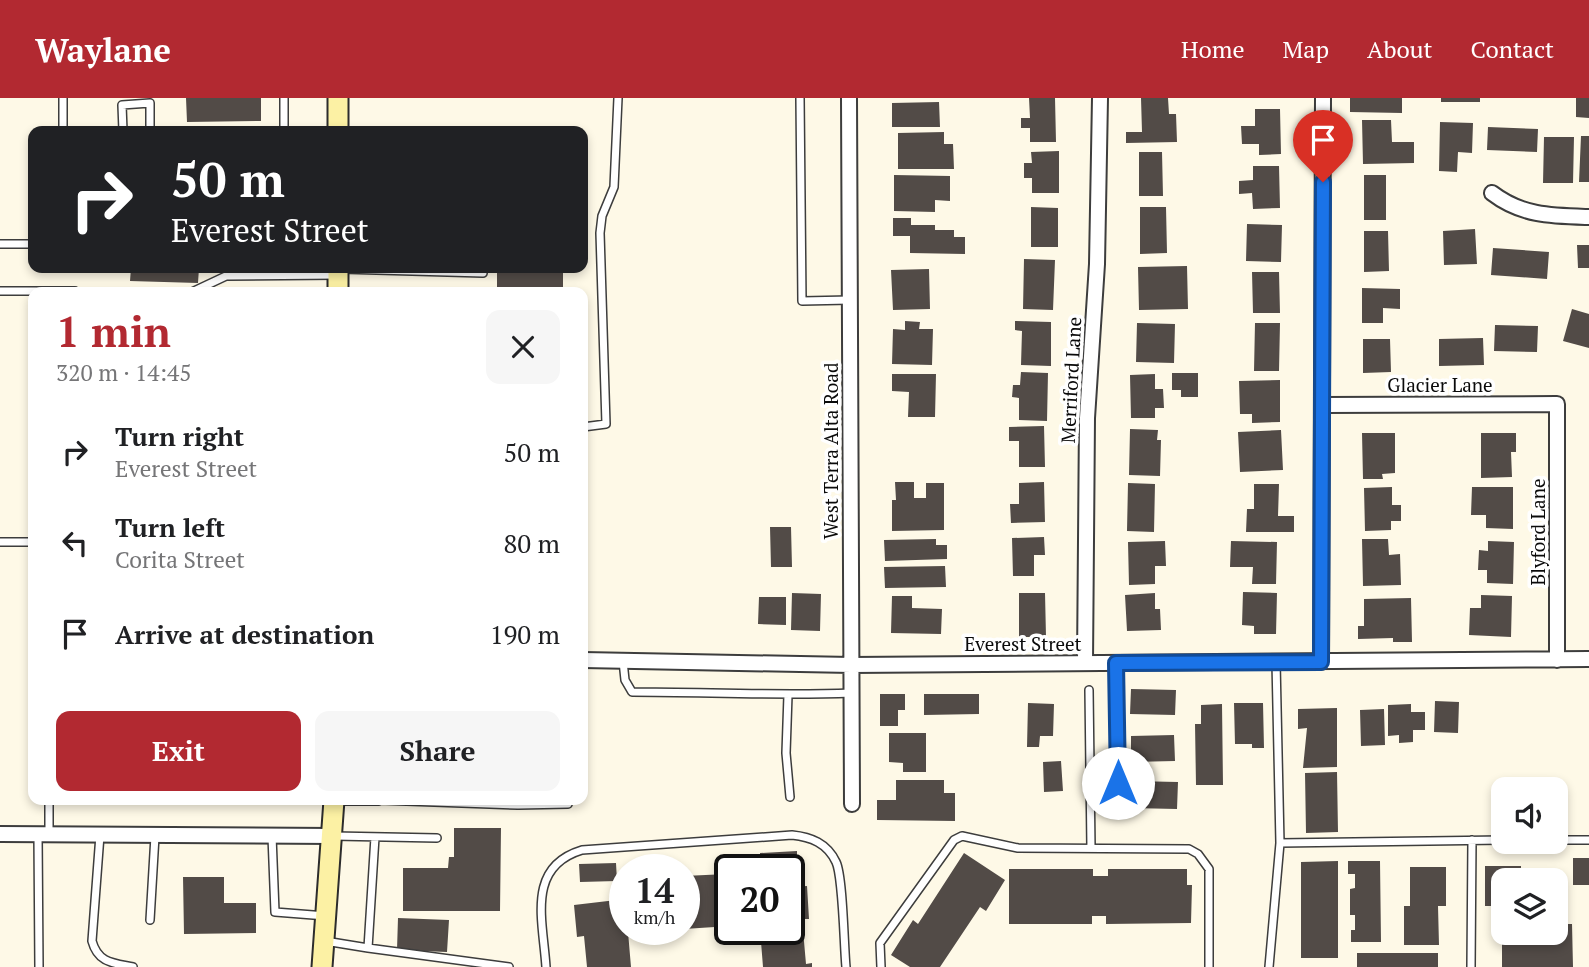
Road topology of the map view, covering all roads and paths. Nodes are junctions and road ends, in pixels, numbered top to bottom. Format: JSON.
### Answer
{"nodes":[{"id":1,"x":63,"y":98,"type":"edge"},
{"id":2,"x":284,"y":98,"type":"edge"},
{"id":3,"x":338,"y":98,"type":"edge"},
{"id":4,"x":618,"y":98,"type":"edge"},
{"id":5,"x":800,"y":98,"type":"edge"},
{"id":6,"x":849,"y":98,"type":"edge"},
{"id":7,"x":1101,"y":98,"type":"edge"},
{"id":8,"x":1323,"y":98,"type":"edge"},
{"id":9,"x":63,"y":126,"type":"edge"},
{"id":10,"x":123,"y":126,"type":"edge"},
{"id":11,"x":150,"y":126,"type":"edge"},
{"id":12,"x":284,"y":126,"type":"edge"},
{"id":13,"x":338,"y":126,"type":"edge"},
{"id":14,"x":1492,"y":193,"type":"dead end"},
{"id":15,"x":1589,"y":217,"type":"edge"},
{"id":16,"x":0,"y":244,"type":"edge"},
{"id":17,"x":28,"y":244,"type":"edge"},
{"id":18,"x":483,"y":273,"type":"dead end"},
{"id":19,"x":338,"y":276,"type":"edge"},
{"id":20,"x":203,"y":287,"type":"edge"},
{"id":21,"x":0,"y":291,"type":"edge"},
{"id":22,"x":28,"y":291,"type":"edge"},
{"id":23,"x":850,"y":300,"type":"junction"},
{"id":24,"x":1557,"y":404,"type":"joint"},
{"id":25,"x":1323,"y":405,"type":"junction"},
{"id":26,"x":588,"y":426,"type":"edge"},
{"id":27,"x":0,"y":542,"type":"edge"},
{"id":28,"x":28,"y":542,"type":"edge"},
{"id":29,"x":588,"y":660,"type":"edge"},
{"id":30,"x":1557,"y":660,"type":"junction"},
{"id":31,"x":1589,"y":660,"type":"edge"},
{"id":32,"x":623,"y":661,"type":"junction"},
{"id":33,"x":1276,"y":662,"type":"junction"},
{"id":34,"x":1321,"y":662,"type":"junction"},
{"id":35,"x":1085,"y":663,"type":"junction"},
{"id":36,"x":1116,"y":663,"type":"junction"},
{"id":37,"x":851,"y":665,"type":"junction"},
{"id":38,"x":1089,"y":690,"type":"dead end"},
{"id":39,"x":851,"y":693,"type":"junction"},
{"id":40,"x":788,"y":695,"type":"junction"},
{"id":41,"x":790,"y":797,"type":"dead end"},
{"id":42,"x":852,"y":804,"type":"dead end"},
{"id":43,"x":48,"y":805,"type":"edge"},
{"id":44,"x":334,"y":805,"type":"edge"},
{"id":45,"x":1118,"y":807,"type":"dead end"},
{"id":46,"x":0,"y":834,"type":"edge"},
{"id":47,"x":43,"y":834,"type":"junction"},
{"id":48,"x":100,"y":835,"type":"junction"},
{"id":49,"x":155,"y":835,"type":"junction"},
{"id":50,"x":272,"y":836,"type":"junction"},
{"id":51,"x":333,"y":836,"type":"junction"},
{"id":52,"x":375,"y":836,"type":"junction"},
{"id":53,"x":437,"y":838,"type":"dead end"},
{"id":54,"x":1472,"y":841,"type":"junction"},
{"id":55,"x":1491,"y":841,"type":"edge"},
{"id":56,"x":1568,"y":841,"type":"edge"},
{"id":57,"x":1589,"y":841,"type":"edge"},
{"id":58,"x":1280,"y":843,"type":"junction"},
{"id":59,"x":1091,"y":848,"type":"junction"},
{"id":60,"x":326,"y":916,"type":"junction"},
{"id":61,"x":150,"y":920,"type":"dead end"},
{"id":62,"x":324,"y":941,"type":"junction"},
{"id":63,"x":368,"y":948,"type":"junction"},
{"id":64,"x":39,"y":967,"type":"edge"},
{"id":65,"x":133,"y":967,"type":"edge"},
{"id":66,"x":322,"y":967,"type":"edge"},
{"id":67,"x":509,"y":967,"type":"edge"},
{"id":68,"x":546,"y":967,"type":"edge"},
{"id":69,"x":846,"y":967,"type":"edge"},
{"id":70,"x":881,"y":967,"type":"edge"},
{"id":71,"x":1209,"y":967,"type":"edge"},
{"id":72,"x":1269,"y":967,"type":"edge"},
{"id":73,"x":1471,"y":967,"type":"edge"}],
"edges":[{"from":1,"to":9,"type":"lane"},
{"from":2,"to":12,"type":"lane"},
{"from":3,"to":13,"type":"main road"},
{"from":4,"to":26,"type":"lane"},
{"from":5,"to":23,"type":"lane"},
{"from":6,"to":23,"type":"street","name":"West Terra Alta Road"},
{"from":7,"to":35,"type":"street","name":"Merriford Lane"},
{"from":8,"to":25,"type":"street"},
{"from":10,"to":11,"type":"lane"},
{"from":14,"to":15,"type":"street"},
{"from":16,"to":17,"type":"lane"},
{"from":18,"to":19,"type":"lane"},
{"from":19,"to":20,"type":"lane"},
{"from":21,"to":22,"type":"lane"},
{"from":23,"to":37,"type":"street","name":"West Terra Alta Road"},
{"from":24,"to":25,"type":"street","name":"Glacier Lane"},
{"from":24,"to":30,"type":"street","name":"Blyford Lane"},
{"from":25,"to":34,"type":"street"},
{"from":27,"to":28,"type":"lane"},
{"from":29,"to":32,"type":"street","name":"Everest Street"},
{"from":30,"to":31,"type":"street","name":"Everest Street"},
{"from":30,"to":34,"type":"street","name":"Everest Street"},
{"from":32,"to":37,"type":"street","name":"Everest Street"},
{"from":32,"to":40,"type":"lane"},
{"from":33,"to":34,"type":"street","name":"Everest Street"},
{"from":33,"to":36,"type":"street","name":"Everest Street"},
{"from":33,"to":58,"type":"lane"},
{"from":35,"to":36,"type":"street","name":"Everest Street"},
{"from":35,"to":37,"type":"street","name":"Everest Street"},
{"from":36,"to":45,"type":"lane"},
{"from":37,"to":39,"type":"street","name":"West Terra Alta Road"},
{"from":38,"to":59,"type":"lane"},
{"from":39,"to":40,"type":"lane"},
{"from":39,"to":42,"type":"street","name":"West Terra Alta Road"},
{"from":40,"to":41,"type":"lane"},
{"from":43,"to":47,"type":"lane"},
{"from":44,"to":51,"type":"main road"},
{"from":46,"to":47,"type":"street"},
{"from":47,"to":48,"type":"street"},
{"from":47,"to":64,"type":"lane"},
{"from":48,"to":49,"type":"street"},
{"from":48,"to":65,"type":"lane"},
{"from":49,"to":50,"type":"street"},
{"from":49,"to":61,"type":"lane"},
{"from":50,"to":51,"type":"street"},
{"from":50,"to":60,"type":"lane"},
{"from":51,"to":52,"type":"lane"},
{"from":51,"to":60,"type":"main road"},
{"from":52,"to":53,"type":"lane"},
{"from":52,"to":63,"type":"lane"},
{"from":54,"to":55,"type":"lane"},
{"from":54,"to":58,"type":"lane"},
{"from":54,"to":73,"type":"lane"},
{"from":56,"to":57,"type":"lane"},
{"from":58,"to":72,"type":"lane"},
{"from":59,"to":70,"type":"lane"},
{"from":59,"to":71,"type":"lane"},
{"from":60,"to":62,"type":"main road"},
{"from":62,"to":63,"type":"lane"},
{"from":62,"to":66,"type":"main road"},
{"from":63,"to":67,"type":"lane"},
{"from":68,"to":69,"type":"lane"}]}
